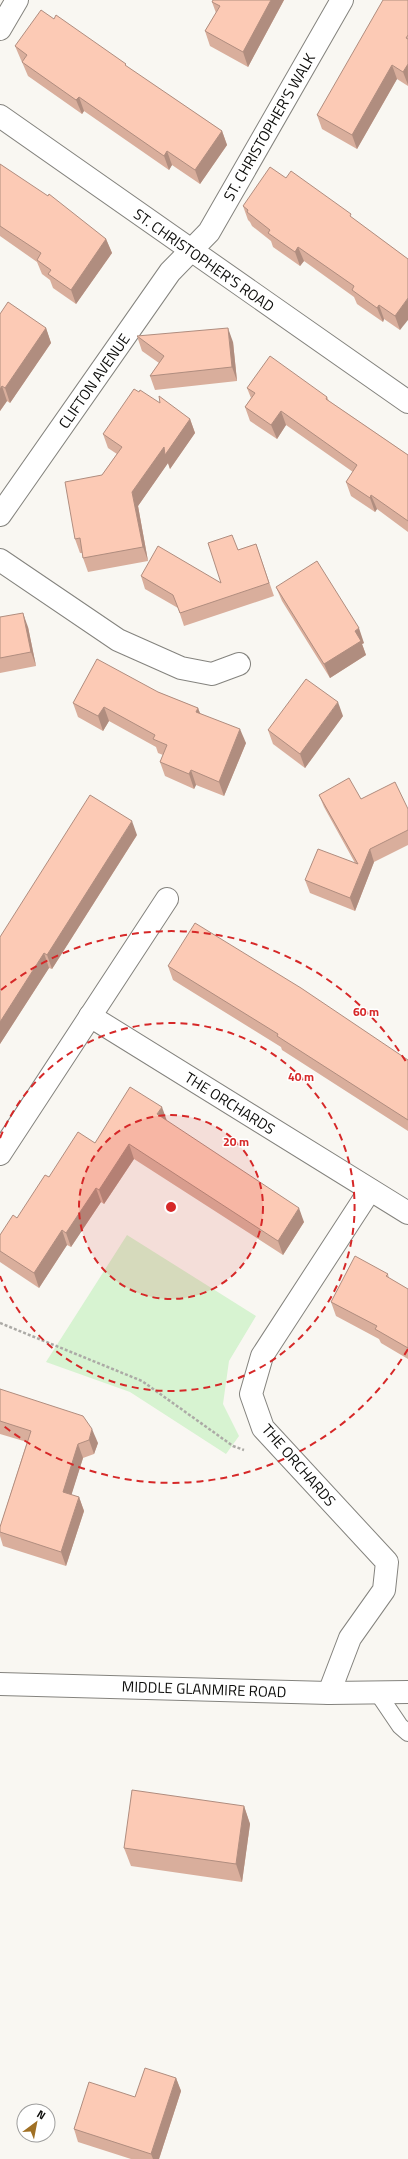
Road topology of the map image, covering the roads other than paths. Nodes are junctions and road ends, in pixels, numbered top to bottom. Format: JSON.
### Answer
{"nodes":[{"id":1,"x":17,"y":0,"type":"edge"},
{"id":2,"x":342,"y":0,"type":"edge"},
{"id":3,"x":0,"y":29,"type":"edge"},
{"id":4,"x":0,"y":116,"type":"edge"},
{"id":5,"x":191,"y":251,"type":"junction"},
{"id":6,"x":408,"y":402,"type":"edge"},
{"id":7,"x":0,"y":515,"type":"edge"},
{"id":8,"x":0,"y":560,"type":"edge"},
{"id":9,"x":239,"y":664,"type":"dead end"},
{"id":10,"x":167,"y":899,"type":"dead end"},
{"id":11,"x":90,"y":1016,"type":"junction"},
{"id":12,"x":0,"y":1154,"type":"edge"},
{"id":13,"x":370,"y":1190,"type":"junction"},
{"id":14,"x":408,"y":1213,"type":"edge"},
{"id":15,"x":0,"y":1684,"type":"edge"},
{"id":16,"x":329,"y":1692,"type":"junction"},
{"id":17,"x":377,"y":1692,"type":"junction"},
{"id":18,"x":408,"y":1692,"type":"edge"},
{"id":19,"x":408,"y":1733,"type":"edge"}],
"edges":[{"from":1,"to":3,"type":"street"},
{"from":2,"to":5,"type":"street","name":"ST. CHRISTOPHER'S WALK"},
{"from":4,"to":5,"type":"street","name":"ST. CHRISTOPHER'S ROAD"},
{"from":5,"to":6,"type":"street","name":"ST. CHRISTOPHER'S ROAD"},
{"from":5,"to":7,"type":"street","name":"CLIFTON AVENUE"},
{"from":8,"to":9,"type":"street"},
{"from":10,"to":11,"type":"street"},
{"from":11,"to":12,"type":"street"},
{"from":11,"to":13,"type":"street","name":"THE ORCHARDS"},
{"from":13,"to":14,"type":"street","name":"THE ORCHARDS"},
{"from":13,"to":16,"type":"street","name":"THE ORCHARDS"},
{"from":15,"to":16,"type":"street","name":"MIDDLE GLANMIRE ROAD"},
{"from":16,"to":17,"type":"street","name":"MIDDLE GLANMIRE ROAD"},
{"from":17,"to":18,"type":"street","name":"MIDDLE GLANMIRE ROAD"},
{"from":17,"to":19,"type":"lane"}]}
